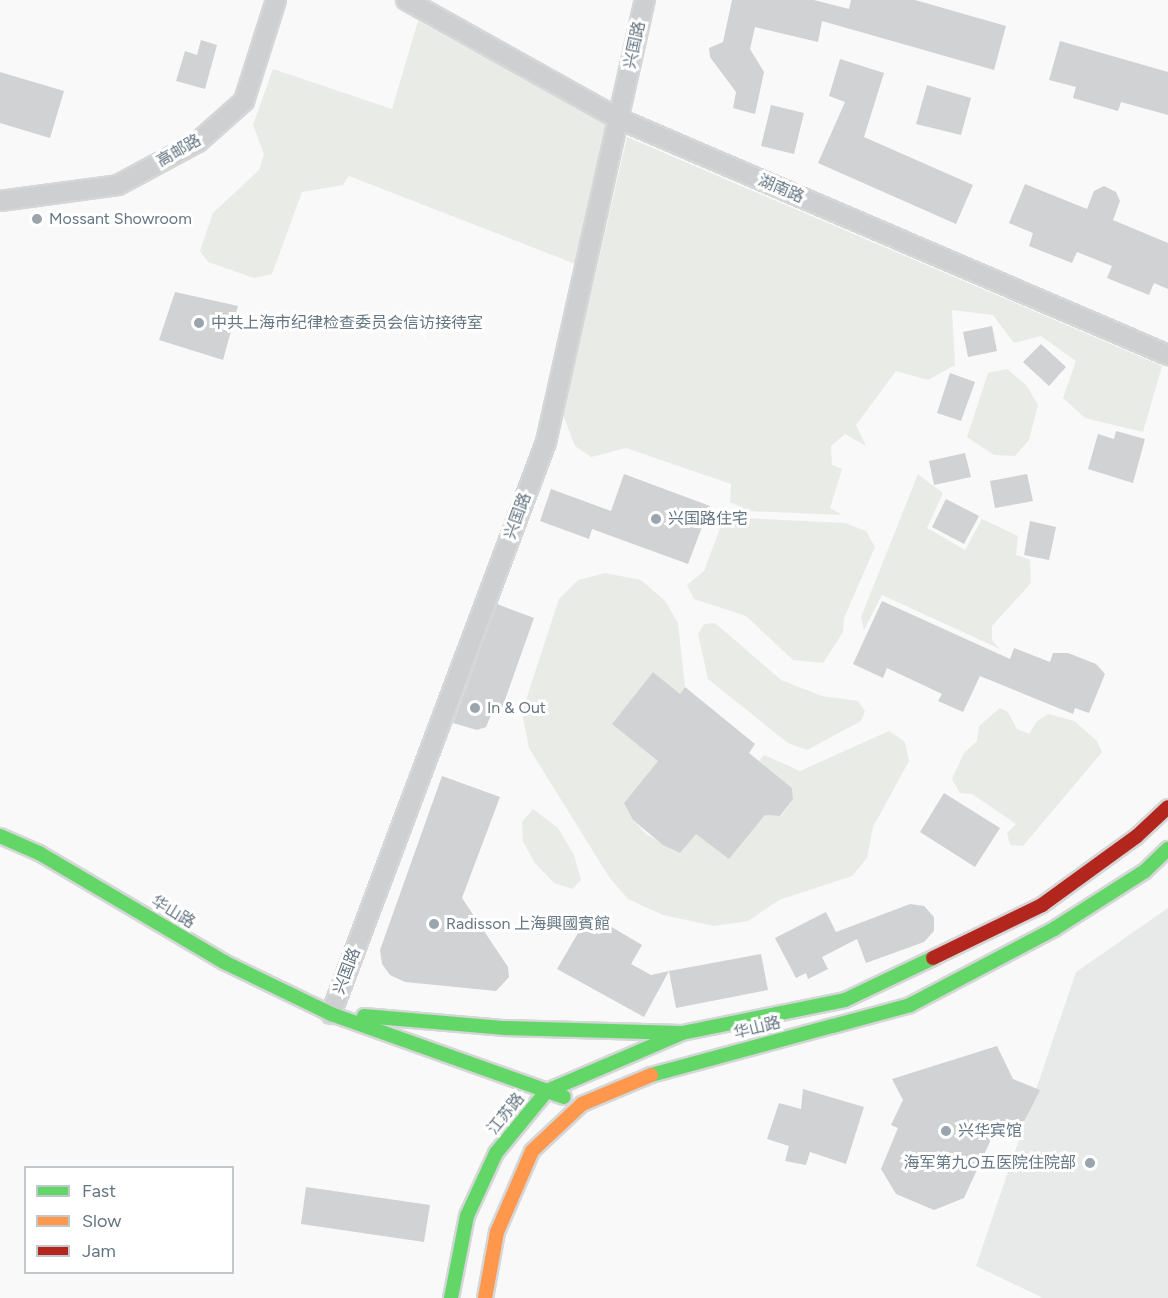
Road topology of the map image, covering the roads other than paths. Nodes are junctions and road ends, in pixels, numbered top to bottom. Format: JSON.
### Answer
{"nodes":[{"id":1,"x":276,"y":0,"type":"edge"},
{"id":2,"x":406,"y":0,"type":"edge"},
{"id":3,"x":645,"y":0,"type":"edge"},
{"id":4,"x":619,"y":119,"type":"junction"},
{"id":5,"x":0,"y":201,"type":"edge"},
{"id":6,"x":1168,"y":355,"type":"edge"},
{"id":7,"x":1168,"y":807,"type":"edge"},
{"id":8,"x":0,"y":836,"type":"edge"},
{"id":9,"x":1168,"y":849,"type":"edge"},
{"id":10,"x":331,"y":1014,"type":"junction"},
{"id":11,"x":682,"y":1033,"type":"junction"},
{"id":12,"x":547,"y":1091,"type":"junction"},
{"id":13,"x":582,"y":1104,"type":"junction"},
{"id":14,"x":451,"y":1298,"type":"edge"},
{"id":15,"x":485,"y":1298,"type":"edge"}],
"edges":[{"from":1,"to":5,"type":"street","name":"高邮路"},
{"from":2,"to":4,"type":"street","name":"湖南路"},
{"from":3,"to":4,"type":"street","name":"兴国路"},
{"from":4,"to":6,"type":"street","name":"湖南路"},
{"from":4,"to":10,"type":"street","name":"兴国路"},
{"from":7,"to":11,"type":"main road","name":"华山路"},
{"from":8,"to":10,"type":"main road","name":"华山路"},
{"from":9,"to":13,"type":"main road","name":"华山路"},
{"from":10,"to":11,"type":"main road","name":"华山路"},
{"from":10,"to":12,"type":"main road","name":"华山路"},
{"from":11,"to":12,"type":"main road","name":"江苏路"},
{"from":12,"to":13,"type":"main road","name":"华山路"},
{"from":12,"to":14,"type":"main road","name":"江苏路"},
{"from":13,"to":15,"type":"main road"}]}
